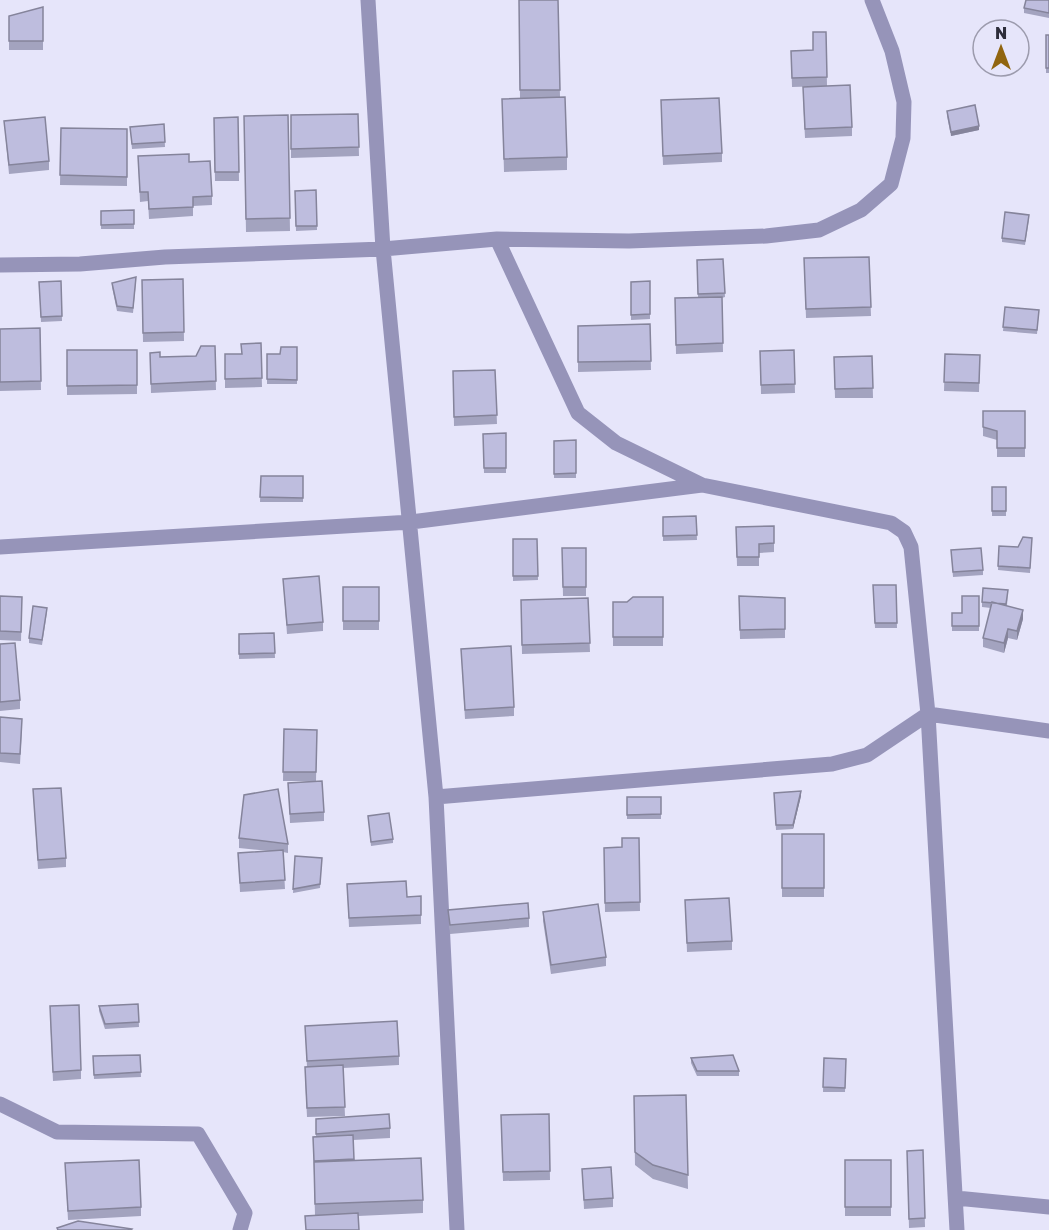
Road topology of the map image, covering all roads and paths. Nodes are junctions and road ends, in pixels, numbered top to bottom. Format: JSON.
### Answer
{"nodes":[{"id":1,"x":368,"y":0,"type":"edge"},
{"id":2,"x":872,"y":0,"type":"edge"},
{"id":3,"x":497,"y":239,"type":"junction"},
{"id":4,"x":383,"y":249,"type":"junction"},
{"id":5,"x":0,"y":265,"type":"edge"},
{"id":6,"x":702,"y":485,"type":"junction"},
{"id":7,"x":411,"y":522,"type":"junction"},
{"id":8,"x":0,"y":547,"type":"edge"},
{"id":9,"x":928,"y":714,"type":"junction"},
{"id":10,"x":1049,"y":732,"type":"edge"},
{"id":11,"x":436,"y":796,"type":"junction"},
{"id":12,"x":0,"y":1104,"type":"edge"},
{"id":13,"x":956,"y":1197,"type":"junction"},
{"id":14,"x":1049,"y":1207,"type":"edge"},
{"id":15,"x":240,"y":1230,"type":"edge"},
{"id":16,"x":457,"y":1230,"type":"edge"},
{"id":17,"x":957,"y":1230,"type":"edge"}],
"edges":[{"from":1,"to":4,"type":"street"},
{"from":2,"to":3,"type":"street"},
{"from":3,"to":4,"type":"street"},
{"from":3,"to":6,"type":"street"},
{"from":4,"to":5,"type":"street"},
{"from":4,"to":7,"type":"street"},
{"from":6,"to":7,"type":"street"},
{"from":6,"to":9,"type":"street"},
{"from":7,"to":8,"type":"street"},
{"from":7,"to":11,"type":"street"},
{"from":9,"to":10,"type":"street"},
{"from":9,"to":11,"type":"street"},
{"from":9,"to":13,"type":"street"},
{"from":11,"to":16,"type":"street"},
{"from":12,"to":15,"type":"street"},
{"from":13,"to":14,"type":"street"},
{"from":13,"to":17,"type":"street"}]}
